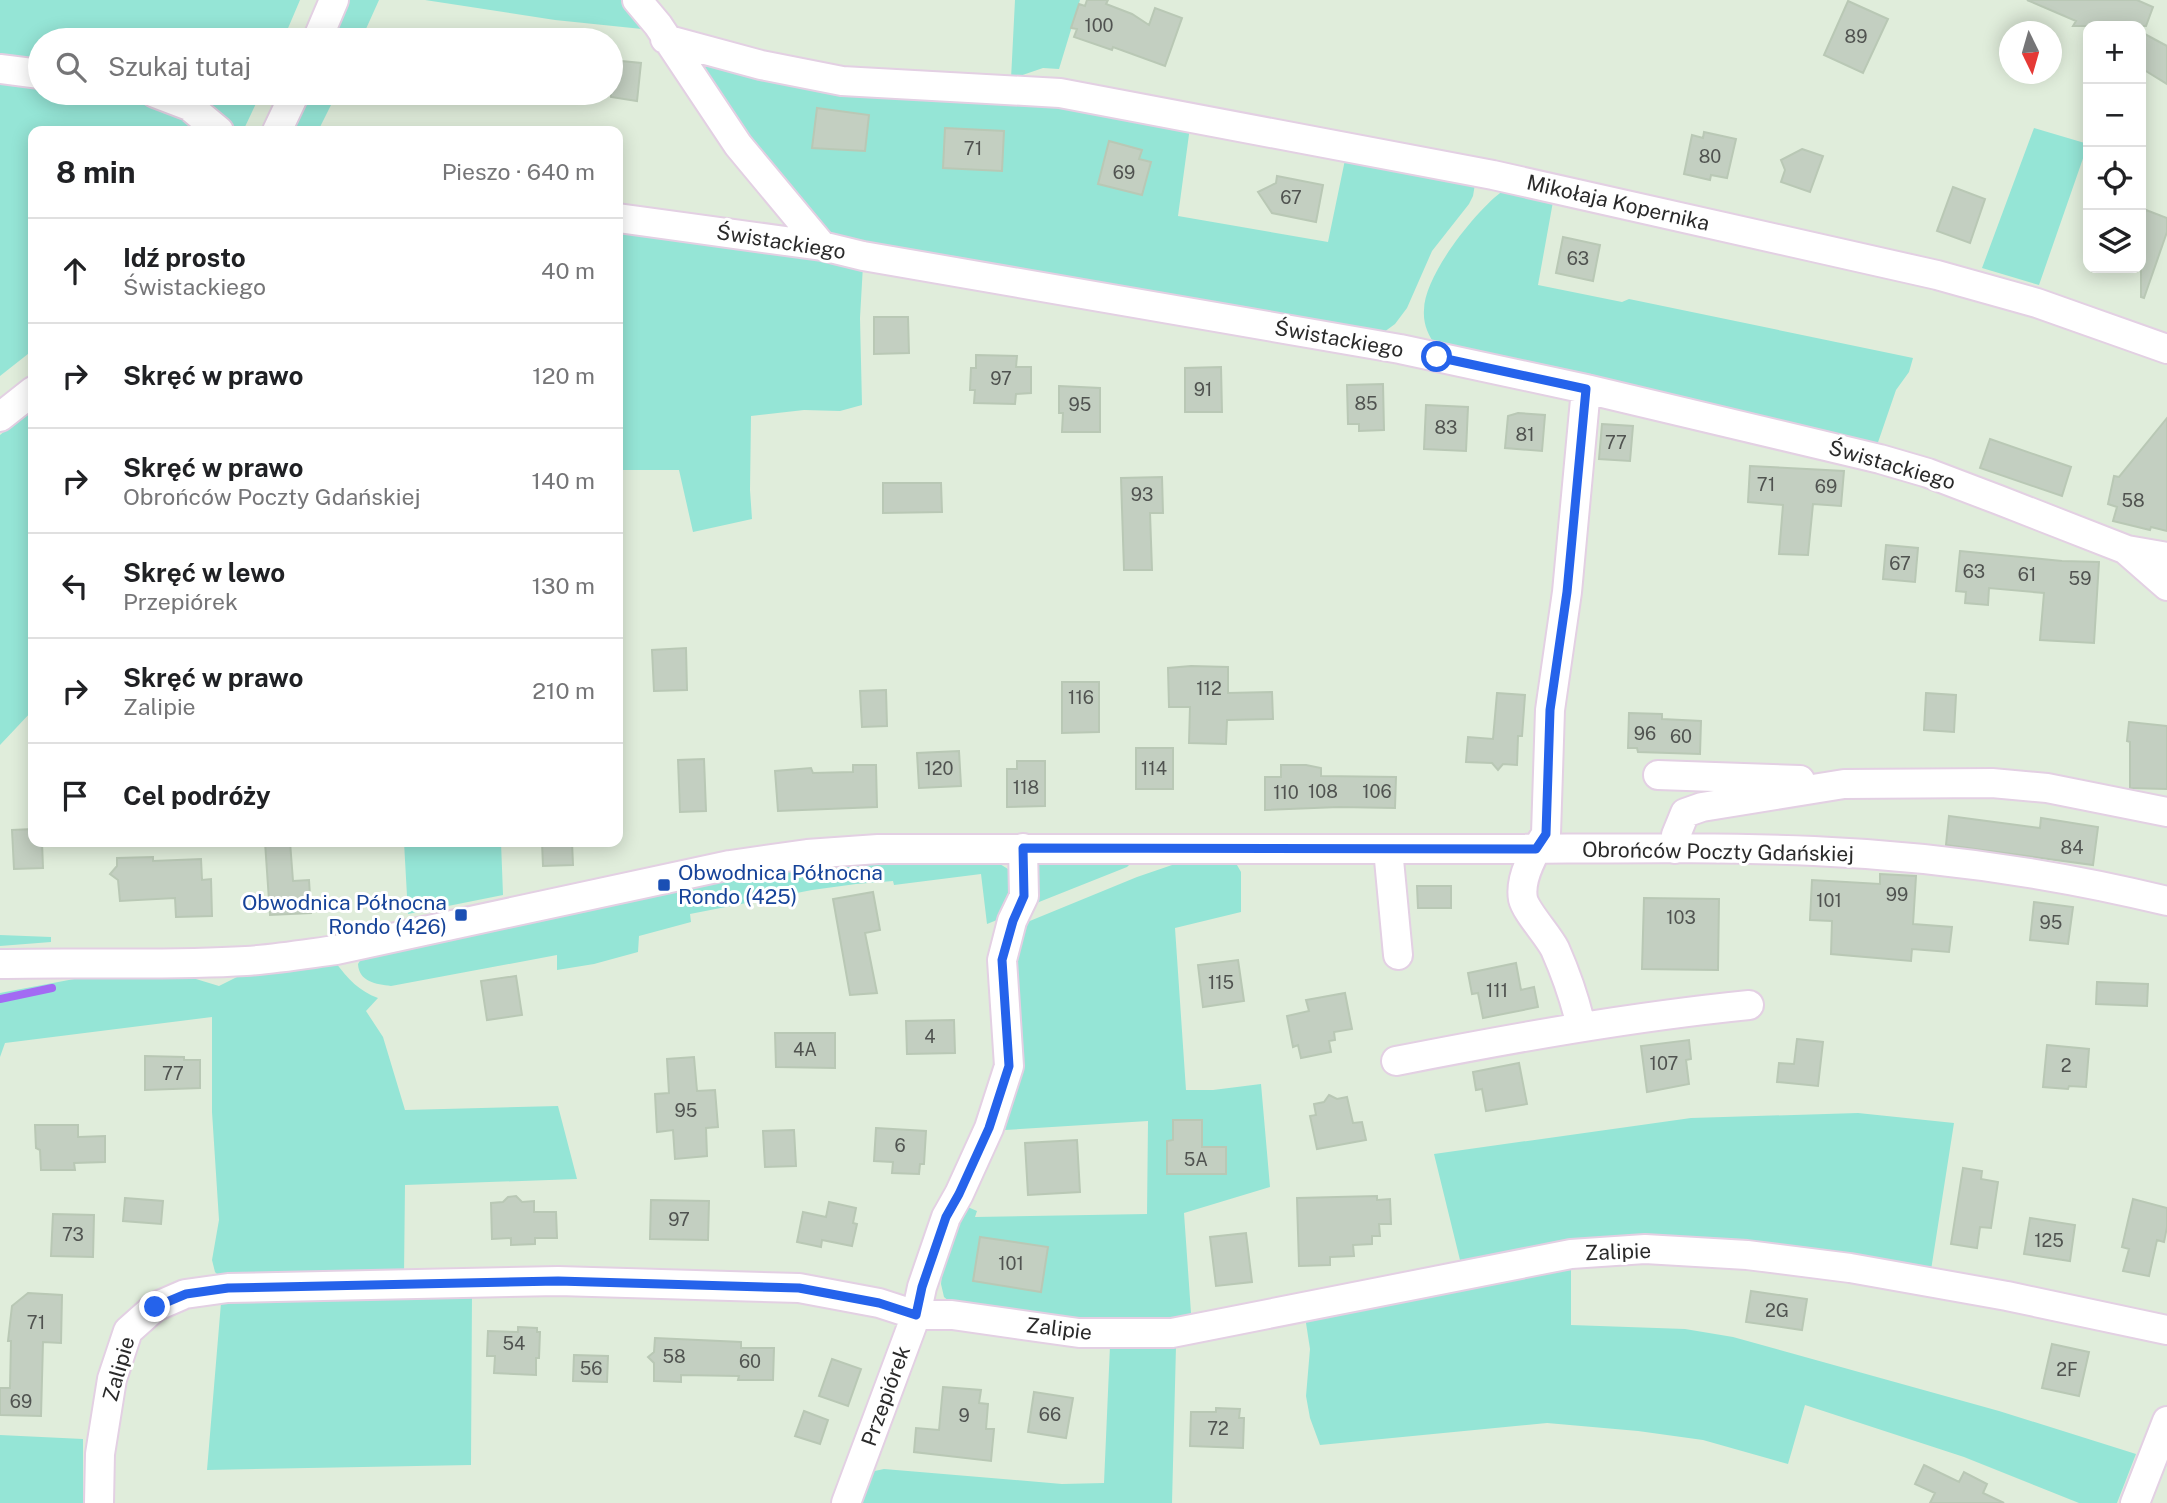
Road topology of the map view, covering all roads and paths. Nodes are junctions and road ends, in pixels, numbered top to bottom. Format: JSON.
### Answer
{"nodes":[{"id":1,"x":334,"y":0,"type":"edge"},
{"id":2,"x":637,"y":0,"type":"edge"},
{"id":3,"x":322,"y":28,"type":"edge"},
{"id":4,"x":666,"y":39,"type":"junction"},
{"id":5,"x":0,"y":69,"type":"edge"},
{"id":6,"x":28,"y":72,"type":"edge"},
{"id":7,"x":186,"y":105,"type":"edge"},
{"id":8,"x":289,"y":105,"type":"edge"},
{"id":9,"x":213,"y":126,"type":"edge"},
{"id":10,"x":279,"y":126,"type":"edge"},
{"id":11,"x":623,"y":219,"type":"edge"},
{"id":12,"x":822,"y":246,"type":"junction"},
{"id":13,"x":2167,"y":349,"type":"edge"},
{"id":14,"x":1586,"y":389,"type":"junction"},
{"id":15,"x":28,"y":395,"type":"edge"},
{"id":16,"x":0,"y":417,"type":"edge"},
{"id":17,"x":2127,"y":551,"type":"junction"},
{"id":18,"x":2167,"y":557,"type":"edge"},
{"id":19,"x":2167,"y":586,"type":"edge"},
{"id":20,"x":1658,"y":775,"type":"dead end"},
{"id":21,"x":1844,"y":784,"type":"junction"},
{"id":22,"x":2167,"y":811,"type":"edge"},
{"id":23,"x":1023,"y":848,"type":"junction"},
{"id":24,"x":1388,"y":849,"type":"junction"},
{"id":25,"x":1536,"y":849,"type":"junction"},
{"id":26,"x":1675,"y":849,"type":"junction"},
{"id":27,"x":2167,"y":901,"type":"edge"},
{"id":28,"x":1398,"y":956,"type":"dead end"},
{"id":29,"x":0,"y":964,"type":"edge"},
{"id":30,"x":58,"y":965,"type":"junction"},
{"id":31,"x":0,"y":985,"type":"edge"},
{"id":32,"x":1749,"y":1005,"type":"dead end"},
{"id":33,"x":1581,"y":1026,"type":"junction"},
{"id":34,"x":1396,"y":1060,"type":"dead end"},
{"id":35,"x":916,"y":1315,"type":"junction"},
{"id":36,"x":2167,"y":1330,"type":"edge"},
{"id":37,"x":2167,"y":1422,"type":"edge"},
{"id":38,"x":99,"y":1503,"type":"edge"},
{"id":39,"x":846,"y":1503,"type":"edge"},
{"id":40,"x":2135,"y":1503,"type":"edge"}],
"edges":[{"from":1,"to":3,"type":"street"},
{"from":2,"to":4,"type":"street"},
{"from":4,"to":12,"type":"street"},
{"from":4,"to":13,"type":"street","name":"Mikołaja Kopernika"},
{"from":5,"to":6,"type":"street"},
{"from":7,"to":9,"type":"street"},
{"from":8,"to":10,"type":"street"},
{"from":11,"to":12,"type":"street","name":"Świstackiego"},
{"from":12,"to":14,"type":"street","name":"Świstackiego"},
{"from":14,"to":17,"type":"street","name":"Świstackiego"},
{"from":14,"to":25,"type":"street"},
{"from":15,"to":16,"type":"street"},
{"from":17,"to":18,"type":"street","name":"Świstackiego"},
{"from":17,"to":19,"type":"street"},
{"from":20,"to":21,"type":"street"},
{"from":21,"to":22,"type":"street"},
{"from":21,"to":26,"type":"street"},
{"from":23,"to":24,"type":"street","name":"Obrońców Poczty Gdańskiej"},
{"from":23,"to":30,"type":"street","name":"Obrońców Poczty Gdańskiej"},
{"from":23,"to":35,"type":"street","name":"Przepiórek"},
{"from":24,"to":25,"type":"street","name":"Obrońców Poczty Gdańskiej"},
{"from":24,"to":28,"type":"street"},
{"from":25,"to":26,"type":"street","name":"Obrońców Poczty Gdańskiej"},
{"from":25,"to":33,"type":"street"},
{"from":26,"to":27,"type":"street","name":"Obrońców Poczty Gdańskiej"},
{"from":29,"to":30,"type":"street","name":"Obrońców Poczty Gdańskiej"},
{"from":30,"to":31,"type":"street","name":"Obrońców Poczty Gdańskiej"},
{"from":32,"to":33,"type":"street"},
{"from":33,"to":34,"type":"street"},
{"from":35,"to":36,"type":"street","name":"Zalipie"},
{"from":35,"to":38,"type":"street","name":"Zalipie"},
{"from":35,"to":39,"type":"street","name":"Przepiórek"},
{"from":37,"to":40,"type":"street"}]}
